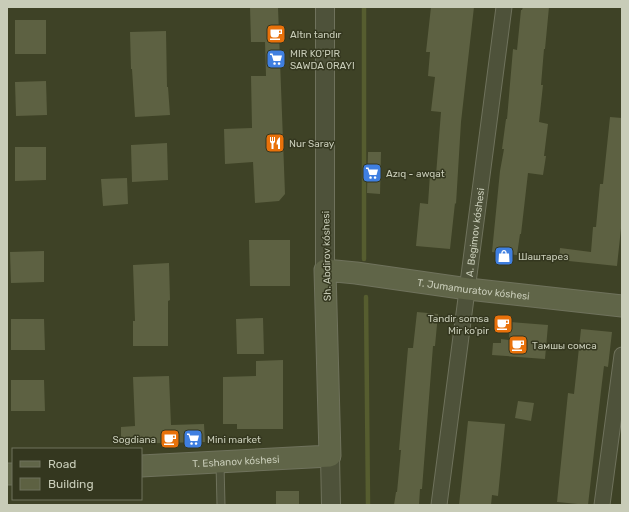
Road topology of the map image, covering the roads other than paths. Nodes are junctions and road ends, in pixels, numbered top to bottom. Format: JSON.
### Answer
{"nodes":[{"id":1,"x":325,"y":7,"type":"edge"},
{"id":2,"x":504,"y":7,"type":"edge"},
{"id":3,"x":325,"y":270,"type":"junction"},
{"id":4,"x":468,"y":289,"type":"junction"},
{"id":5,"x":622,"y":306,"type":"edge"},
{"id":6,"x":622,"y":355,"type":"edge"},
{"id":7,"x":330,"y":456,"type":"junction"},
{"id":8,"x":220,"y":462,"type":"junction"},
{"id":9,"x":142,"y":466,"type":"edge"},
{"id":10,"x":221,"y":505,"type":"edge"},
{"id":11,"x":331,"y":505,"type":"edge"},
{"id":12,"x":439,"y":505,"type":"edge"},
{"id":13,"x":602,"y":505,"type":"edge"}],
"edges":[{"from":1,"to":3,"type":"street","name":"Sh. Abdirov kóshesi"},
{"from":2,"to":4,"type":"street","name":"A. Begimov kóshesi"},
{"from":3,"to":4,"type":"main road","name":"T. Jumamuratov kóshesi"},
{"from":3,"to":7,"type":"main road","name":"Sh. Abdirov kóshesi"},
{"from":4,"to":5,"type":"main road","name":"T. Jumamuratov kóshesi"},
{"from":4,"to":12,"type":"street","name":"A. Begimov kóshesi"},
{"from":6,"to":13,"type":"street"},
{"from":7,"to":8,"type":"main road","name":"T. Eshanov kóshesi"},
{"from":7,"to":11,"type":"street","name":"Sh. Abdirov kóshesi"},
{"from":8,"to":9,"type":"main road","name":"T. Eshanov kóshesi"},
{"from":8,"to":10,"type":"lane"}]}
